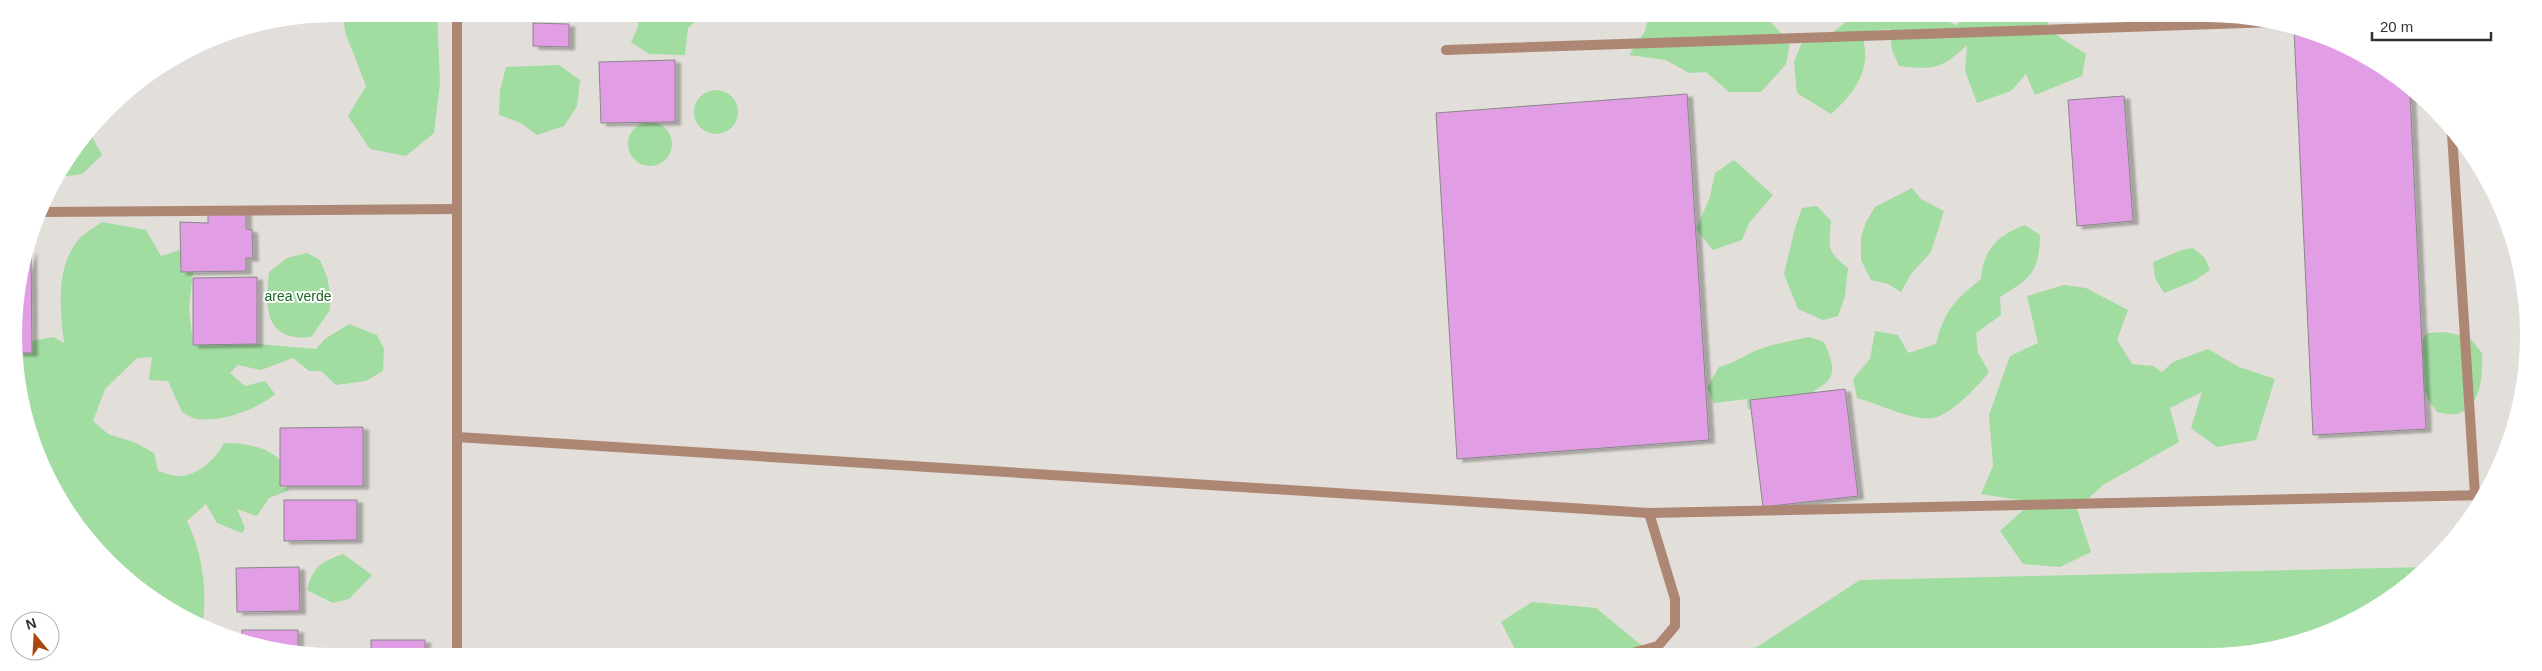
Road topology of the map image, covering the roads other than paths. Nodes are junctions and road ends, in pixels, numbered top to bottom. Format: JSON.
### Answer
{"nodes":[{"id":1,"x":457,"y":22,"type":"edge"},
{"id":2,"x":2231,"y":23,"type":"edge"},
{"id":3,"x":1446,"y":50,"type":"dead end"},
{"id":4,"x":2453,"y":142,"type":"edge"},
{"id":5,"x":457,"y":208,"type":"junction"},
{"id":6,"x":48,"y":212,"type":"edge"},
{"id":7,"x":457,"y":437,"type":"junction"},
{"id":8,"x":2475,"y":495,"type":"joint"},
{"id":9,"x":1649,"y":513,"type":"junction"},
{"id":10,"x":457,"y":648,"type":"edge"},
{"id":11,"x":1652,"y":648,"type":"edge"}],
"edges":[{"from":1,"to":5,"type":"street"},
{"from":2,"to":3,"type":"street"},
{"from":4,"to":8,"type":"street"},
{"from":5,"to":6,"type":"street"},
{"from":5,"to":7,"type":"street"},
{"from":7,"to":9,"type":"street"},
{"from":7,"to":10,"type":"street"},
{"from":8,"to":9,"type":"street"},
{"from":9,"to":11,"type":"street"}]}
